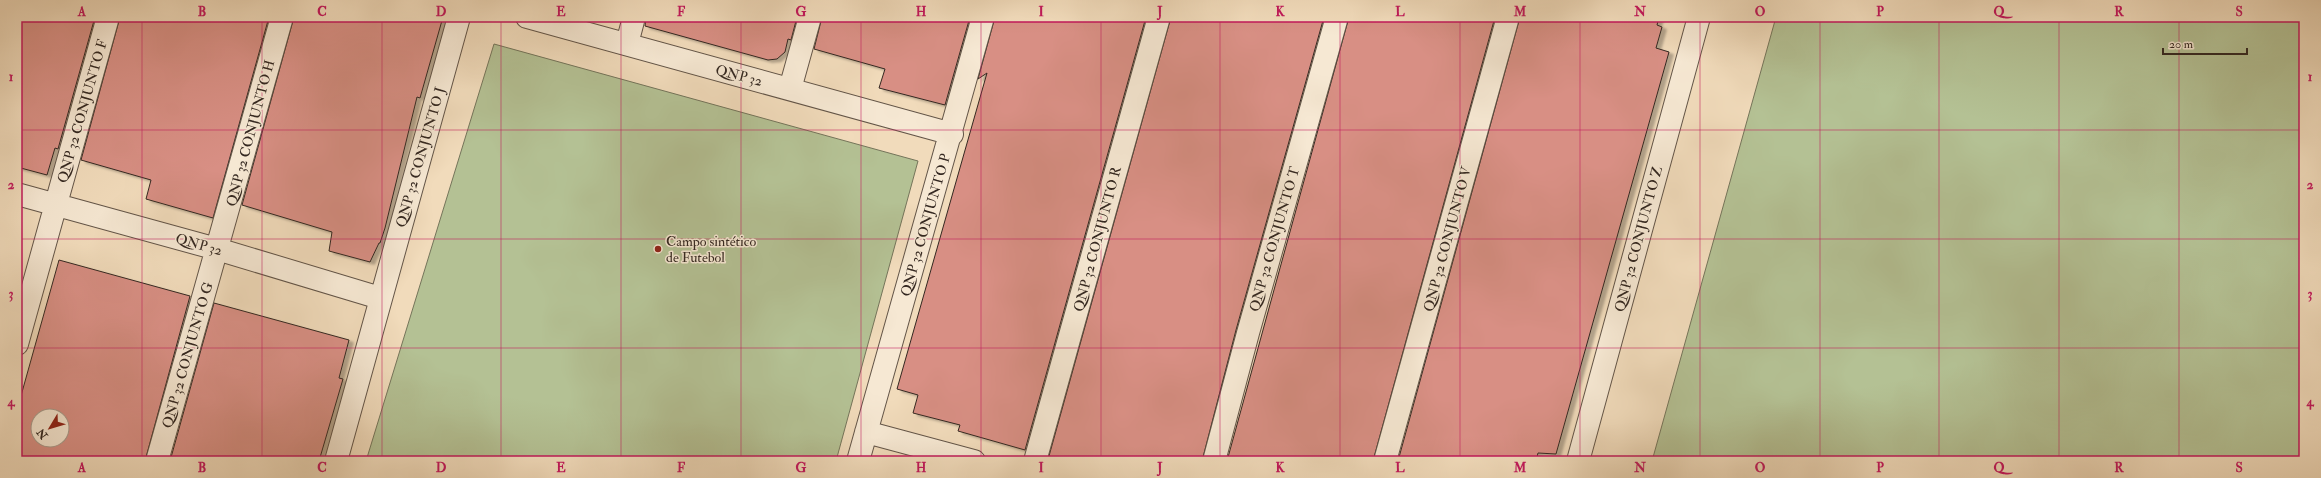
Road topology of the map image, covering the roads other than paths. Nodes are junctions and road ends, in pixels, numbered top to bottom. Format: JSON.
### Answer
{"nodes":[{"id":1,"x":108,"y":17,"type":"edge"},
{"id":2,"x":282,"y":17,"type":"edge"},
{"id":3,"x":459,"y":17,"type":"edge"},
{"id":4,"x":527,"y":17,"type":"edge"},
{"id":5,"x":634,"y":17,"type":"edge"},
{"id":6,"x":810,"y":17,"type":"edge"},
{"id":7,"x":983,"y":17,"type":"edge"},
{"id":8,"x":1159,"y":17,"type":"edge"},
{"id":9,"x":1337,"y":17,"type":"edge"},
{"id":10,"x":1508,"y":17,"type":"edge"},
{"id":11,"x":1699,"y":17,"type":"edge"},
{"id":12,"x":627,"y":44,"type":"junction"},
{"id":13,"x":790,"y":89,"type":"junction"},
{"id":14,"x":952,"y":134,"type":"junction"},
{"id":15,"x":17,"y":194,"type":"edge"},
{"id":16,"x":56,"y":204,"type":"junction"},
{"id":17,"x":217,"y":249,"type":"junction"},
{"id":18,"x":380,"y":298,"type":"junction"},
{"id":19,"x":17,"y":344,"type":"edge"},
{"id":20,"x":866,"y":432,"type":"junction"},
{"id":21,"x":158,"y":461,"type":"edge"},
{"id":22,"x":336,"y":461,"type":"edge"},
{"id":23,"x":858,"y":461,"type":"edge"},
{"id":24,"x":974,"y":461,"type":"edge"},
{"id":25,"x":1035,"y":461,"type":"edge"},
{"id":26,"x":1214,"y":461,"type":"edge"},
{"id":27,"x":1386,"y":461,"type":"edge"},
{"id":28,"x":1578,"y":461,"type":"edge"}],
"edges":[{"from":1,"to":16,"type":"street","name":"QNP 32 CONJUNTO F"},
{"from":2,"to":17,"type":"street","name":"QNP 32 CONJUNTO H"},
{"from":3,"to":18,"type":"street","name":"QNP 32 CONJUNTO J"},
{"from":4,"to":12,"type":"street","name":"QNP 32"},
{"from":5,"to":12,"type":"street"},
{"from":6,"to":13,"type":"street"},
{"from":7,"to":14,"type":"street","name":"QNP 32 CONJUNTO P"},
{"from":8,"to":25,"type":"street","name":"QNP 32 CONJUNTO R"},
{"from":9,"to":26,"type":"street","name":"QNP 32 CONJUNTO T"},
{"from":10,"to":27,"type":"street","name":"QNP 32 CONJUNTO V"},
{"from":11,"to":28,"type":"street","name":"QNP 32 CONJUNTO Z"},
{"from":12,"to":13,"type":"street","name":"QNP 32"},
{"from":13,"to":14,"type":"street","name":"QNP 32"},
{"from":14,"to":20,"type":"street","name":"QNP 32 CONJUNTO P"},
{"from":15,"to":16,"type":"street","name":"QNP 32"},
{"from":16,"to":17,"type":"street","name":"QNP 32"},
{"from":16,"to":19,"type":"street","name":"QNP 32 CONJUNTO F"},
{"from":17,"to":18,"type":"street","name":"QNP 32"},
{"from":17,"to":21,"type":"street","name":"QNP 32 CONJUNTO G"},
{"from":18,"to":22,"type":"street","name":"QNP 32 CONJUNTO J"},
{"from":20,"to":23,"type":"street","name":"QNP 32 CONJUNTO P"},
{"from":20,"to":24,"type":"street"}]}
